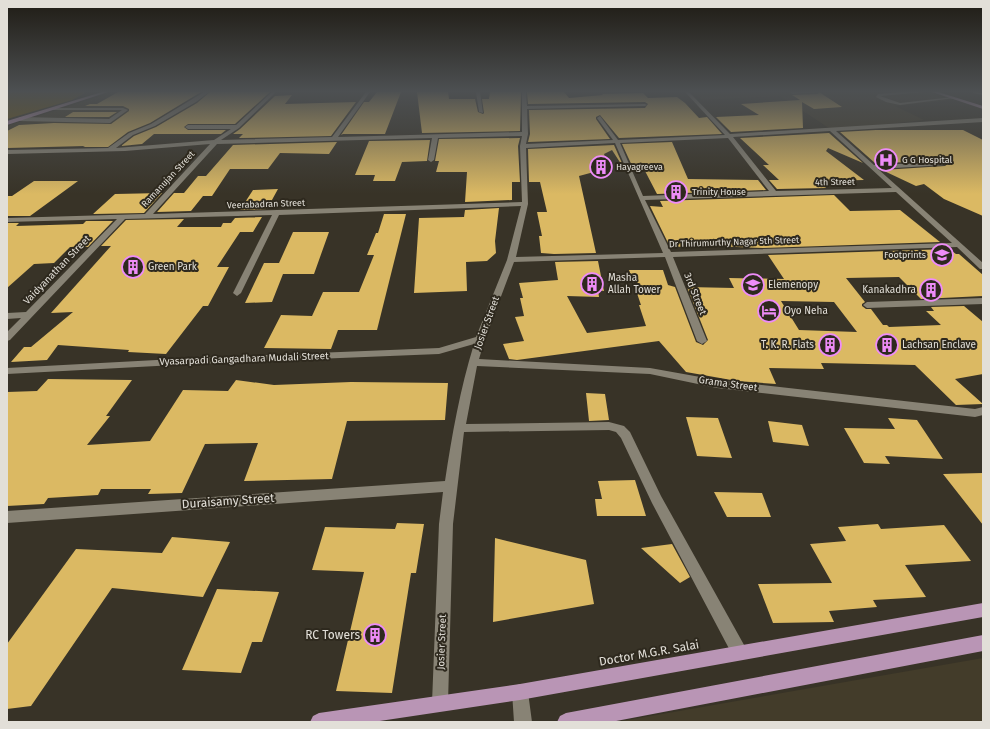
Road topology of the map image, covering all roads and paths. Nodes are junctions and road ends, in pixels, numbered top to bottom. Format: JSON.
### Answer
{"nodes":[{"id":1,"x":151,"y":126,"type":"edge"},
{"id":2,"x":343,"y":126,"type":"edge"},
{"id":3,"x":525,"y":126,"type":"edge"},
{"id":4,"x":606,"y":126,"type":"edge"},
{"id":5,"x":720,"y":126,"type":"edge"},
{"id":6,"x":892,"y":126,"type":"edge"},
{"id":7,"x":188,"y":127,"type":"dead end"},
{"id":8,"x":237,"y":127,"type":"joint"},
{"id":9,"x":832,"y":130,"type":"junction"},
{"id":10,"x":525,"y":134,"type":"junction"},
{"id":11,"x":730,"y":136,"type":"junction"},
{"id":12,"x":435,"y":137,"type":"junction"},
{"id":13,"x":334,"y":139,"type":"junction"},
{"id":14,"x":215,"y":142,"type":"junction"},
{"id":15,"x":617,"y":142,"type":"junction"},
{"id":16,"x":523,"y":146,"type":"junction"},
{"id":17,"x":110,"y":149,"type":"junction"},
{"id":18,"x":7,"y":152,"type":"edge"},
{"id":19,"x":431,"y":160,"type":"dead end"},
{"id":20,"x":945,"y":163,"type":"dead end"},
{"id":21,"x":873,"y":167,"type":"junction"},
{"id":22,"x":897,"y":190,"type":"junction"},
{"id":23,"x":774,"y":193,"type":"junction"},
{"id":24,"x":641,"y":198,"type":"junction"},
{"id":25,"x":525,"y":204,"type":"junction"},
{"id":26,"x":277,"y":213,"type":"junction"},
{"id":27,"x":146,"y":216,"type":"junction"},
{"id":28,"x":123,"y":217,"type":"junction"},
{"id":29,"x":7,"y":220,"type":"edge"},
{"id":30,"x":958,"y":245,"type":"junction"},
{"id":31,"x":668,"y":255,"type":"junction"},
{"id":32,"x":511,"y":260,"type":"junction"},
{"id":33,"x":983,"y":267,"type":"edge"},
{"id":34,"x":237,"y":292,"type":"dead end"},
{"id":35,"x":983,"y":301,"type":"edge"},
{"id":36,"x":867,"y":305,"type":"dead end"},
{"id":37,"x":28,"y":315,"type":"junction"},
{"id":38,"x":7,"y":316,"type":"edge"},
{"id":39,"x":7,"y":338,"type":"edge"},
{"id":40,"x":480,"y":339,"type":"junction"},
{"id":41,"x":702,"y":341,"type":"dead end"},
{"id":42,"x":473,"y":362,"type":"junction"},
{"id":43,"x":7,"y":371,"type":"edge"},
{"id":44,"x":983,"y":411,"type":"edge"},
{"id":45,"x":459,"y":428,"type":"junction"},
{"id":46,"x":450,"y":486,"type":"junction"},
{"id":47,"x":7,"y":517,"type":"edge"},
{"id":48,"x":983,"y":610,"type":"edge"},
{"id":49,"x":983,"y":643,"type":"edge"},
{"id":50,"x":740,"y":652,"type":"junction"},
{"id":51,"x":520,"y":692,"type":"junction"},
{"id":52,"x":440,"y":703,"type":"junction"},
{"id":53,"x":319,"y":722,"type":"edge"},
{"id":54,"x":523,"y":722,"type":"edge"},
{"id":55,"x":566,"y":722,"type":"edge"}],
"edges":[{"from":1,"to":17,"type":"street"},
{"from":2,"to":13,"type":"street"},
{"from":3,"to":10,"type":"street","name":"Josier Street"},
{"from":4,"to":15,"type":"street","name":"3rd Street"},
{"from":5,"to":11,"type":"street"},
{"from":6,"to":9,"type":"street"},
{"from":7,"to":8,"type":"street"},
{"from":8,"to":14,"type":"street","name":"Ramanujan Street"},
{"from":9,"to":11,"type":"street"},
{"from":9,"to":21,"type":"street"},
{"from":10,"to":12,"type":"street"},
{"from":10,"to":16,"type":"street","name":"Josier Street"},
{"from":11,"to":15,"type":"street"},
{"from":11,"to":23,"type":"street"},
{"from":12,"to":13,"type":"street"},
{"from":12,"to":19,"type":"street"},
{"from":13,"to":14,"type":"street"},
{"from":14,"to":17,"type":"street"},
{"from":14,"to":27,"type":"street","name":"Ramanujan Street"},
{"from":15,"to":16,"type":"street"},
{"from":15,"to":24,"type":"street","name":"3rd Street"},
{"from":16,"to":25,"type":"street","name":"Josier Street"},
{"from":17,"to":18,"type":"street"},
{"from":20,"to":21,"type":"street"},
{"from":21,"to":22,"type":"street"},
{"from":22,"to":23,"type":"street","name":"4th Street"},
{"from":22,"to":30,"type":"street"},
{"from":23,"to":24,"type":"street","name":"4th Street"},
{"from":24,"to":31,"type":"street","name":"3rd Street"},
{"from":25,"to":26,"type":"street","name":"Veerabadran Street"},
{"from":25,"to":32,"type":"street","name":"Josier Street"},
{"from":26,"to":27,"type":"street","name":"Veerabadran Street"},
{"from":26,"to":34,"type":"street"},
{"from":27,"to":28,"type":"street","name":"Veerabadran Street"},
{"from":28,"to":29,"type":"street","name":"Veerabadran Street"},
{"from":28,"to":37,"type":"street","name":"Vaidyanathan Street"},
{"from":30,"to":31,"type":"street","name":"Dr Thirumurthy Nagar 5th Street"},
{"from":30,"to":33,"type":"street"},
{"from":31,"to":32,"type":"street","name":"Dr Thirumurthy Nagar 5th Street"},
{"from":31,"to":41,"type":"street","name":"3rd Street"},
{"from":32,"to":40,"type":"street","name":"Josier Street"},
{"from":35,"to":36,"type":"street"},
{"from":37,"to":38,"type":"street"},
{"from":37,"to":39,"type":"street","name":"Vaidyanathan Street"},
{"from":40,"to":42,"type":"street","name":"Josier Street"},
{"from":40,"to":43,"type":"street","name":"Vyasarpadi Gangadhara Mudali Street"},
{"from":42,"to":44,"type":"street","name":"Grama Street"},
{"from":42,"to":45,"type":"street","name":"Josier Street"},
{"from":45,"to":46,"type":"street","name":"Josier Street"},
{"from":45,"to":50,"type":"street"},
{"from":46,"to":47,"type":"street","name":"Duraisamy Street"},
{"from":46,"to":52,"type":"street","name":"Josier Street"},
{"from":48,"to":50,"type":"main road","name":"Doctor M.G.R. Salai"},
{"from":49,"to":55,"type":"main road"},
{"from":50,"to":51,"type":"main road","name":"Doctor M.G.R. Salai"},
{"from":51,"to":52,"type":"main road","name":"Doctor M.G.R. Salai"},
{"from":51,"to":54,"type":"street"},
{"from":52,"to":53,"type":"main road","name":"Doctor M.G.R. Salai"}]}
